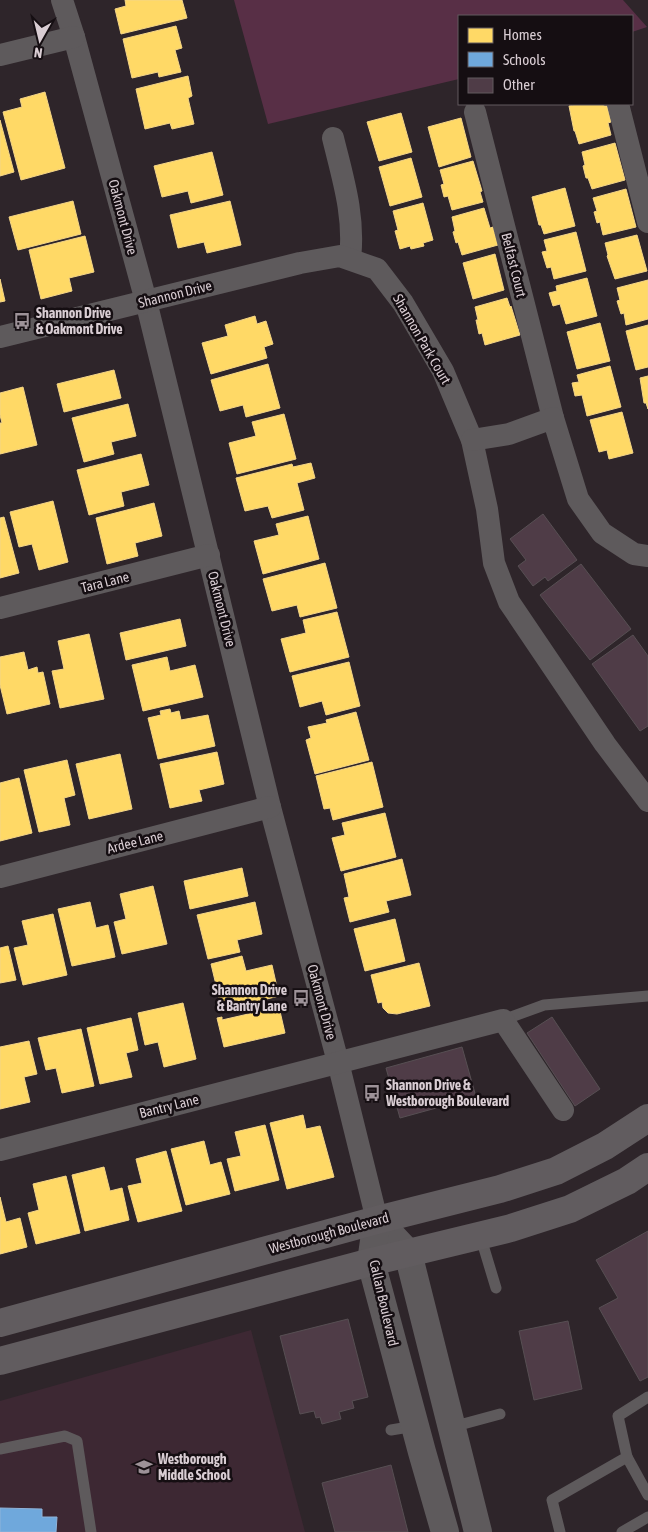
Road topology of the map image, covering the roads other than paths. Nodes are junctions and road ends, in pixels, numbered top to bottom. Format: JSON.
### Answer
{"nodes":[{"id":1,"x":62,"y":0,"type":"edge"},
{"id":2,"x":74,"y":37,"type":"junction"},
{"id":3,"x":0,"y":55,"type":"edge"},
{"id":4,"x":618,"y":105,"type":"edge"},
{"id":5,"x":474,"y":112,"type":"dead end"},
{"id":6,"x":333,"y":138,"type":"dead end"},
{"id":7,"x":648,"y":222,"type":"edge"},
{"id":8,"x":350,"y":259,"type":"junction"},
{"id":9,"x":146,"y":301,"type":"junction"},
{"id":10,"x":0,"y":337,"type":"edge"},
{"id":11,"x":553,"y":418,"type":"junction"},
{"id":12,"x":472,"y":440,"type":"junction"},
{"id":13,"x":209,"y":555,"type":"junction"},
{"id":14,"x":648,"y":556,"type":"edge"},
{"id":15,"x":0,"y":608,"type":"edge"},
{"id":16,"x":648,"y":802,"type":"edge"},
{"id":17,"x":270,"y":807,"type":"junction"},
{"id":18,"x":0,"y":877,"type":"edge"},
{"id":19,"x":648,"y":996,"type":"edge"},
{"id":20,"x":503,"y":1020,"type":"junction"},
{"id":21,"x":338,"y":1062,"type":"junction"},
{"id":22,"x":563,"y":1110,"type":"dead end"},
{"id":23,"x":648,"y":1118,"type":"edge"},
{"id":24,"x":0,"y":1150,"type":"edge"},
{"id":25,"x":648,"y":1167,"type":"edge"},
{"id":26,"x":377,"y":1220,"type":"junction"},
{"id":27,"x":480,"y":1235,"type":"junction"},
{"id":28,"x":408,"y":1253,"type":"junction"},
{"id":29,"x":371,"y":1262,"type":"junction"},
{"id":30,"x":496,"y":1288,"type":"dead end"},
{"id":31,"x":0,"y":1323,"type":"edge"},
{"id":32,"x":0,"y":1361,"type":"edge"},
{"id":33,"x":648,"y":1397,"type":"edge"},
{"id":34,"x":500,"y":1414,"type":"dead end"},
{"id":35,"x":452,"y":1427,"type":"junction"},
{"id":36,"x":0,"y":1449,"type":"edge"},
{"id":37,"x":627,"y":1457,"type":"junction"},
{"id":38,"x":648,"y":1495,"type":"edge"},
{"id":39,"x":648,"y":1517,"type":"edge"},
{"id":40,"x":91,"y":1532,"type":"edge"},
{"id":41,"x":445,"y":1532,"type":"edge"},
{"id":42,"x":478,"y":1532,"type":"edge"},
{"id":43,"x":560,"y":1532,"type":"edge"},
{"id":44,"x":622,"y":1532,"type":"edge"}],
"edges":[{"from":1,"to":2,"type":"street","name":"Oakmont Drive"},
{"from":2,"to":3,"type":"street"},
{"from":2,"to":9,"type":"street","name":"Oakmont Drive"},
{"from":4,"to":7,"type":"street"},
{"from":5,"to":11,"type":"street","name":"Belfast Court"},
{"from":6,"to":8,"type":"street"},
{"from":8,"to":9,"type":"street","name":"Shannon Drive"},
{"from":8,"to":12,"type":"street","name":"Shannon Park Court"},
{"from":9,"to":10,"type":"street","name":"Shannon Drive"},
{"from":9,"to":13,"type":"street","name":"Oakmont Drive"},
{"from":11,"to":12,"type":"street"},
{"from":11,"to":14,"type":"street"},
{"from":12,"to":16,"type":"street","name":"Shannon Park Court"},
{"from":13,"to":15,"type":"street","name":"Tara Lane"},
{"from":13,"to":17,"type":"street","name":"Oakmont Drive"},
{"from":17,"to":18,"type":"street","name":"Ardee Lane"},
{"from":17,"to":21,"type":"street","name":"Oakmont Drive"},
{"from":19,"to":20,"type":"lane"},
{"from":20,"to":21,"type":"street","name":"Bantry Lane"},
{"from":20,"to":22,"type":"street"},
{"from":21,"to":24,"type":"street","name":"Bantry Lane"},
{"from":21,"to":26,"type":"street","name":"Oakmont Drive"},
{"from":23,"to":26,"type":"main road","name":"Westborough Boulevard"},
{"from":25,"to":27,"type":"main road"},
{"from":26,"to":28,"type":"street"},
{"from":26,"to":29,"type":"street","name":"Callan Boulevard"},
{"from":26,"to":31,"type":"main road","name":"Westborough Boulevard"},
{"from":27,"to":28,"type":"main road"},
{"from":27,"to":30,"type":"lane"},
{"from":28,"to":29,"type":"main road"},
{"from":28,"to":35,"type":"street"},
{"from":29,"to":32,"type":"main road"},
{"from":29,"to":41,"type":"street","name":"Callan Boulevard"},
{"from":33,"to":37,"type":"lane"},
{"from":34,"to":35,"type":"lane"},
{"from":35,"to":42,"type":"street"},
{"from":36,"to":40,"type":"lane"},
{"from":37,"to":38,"type":"lane"},
{"from":37,"to":43,"type":"lane"},
{"from":39,"to":44,"type":"lane"}]}
